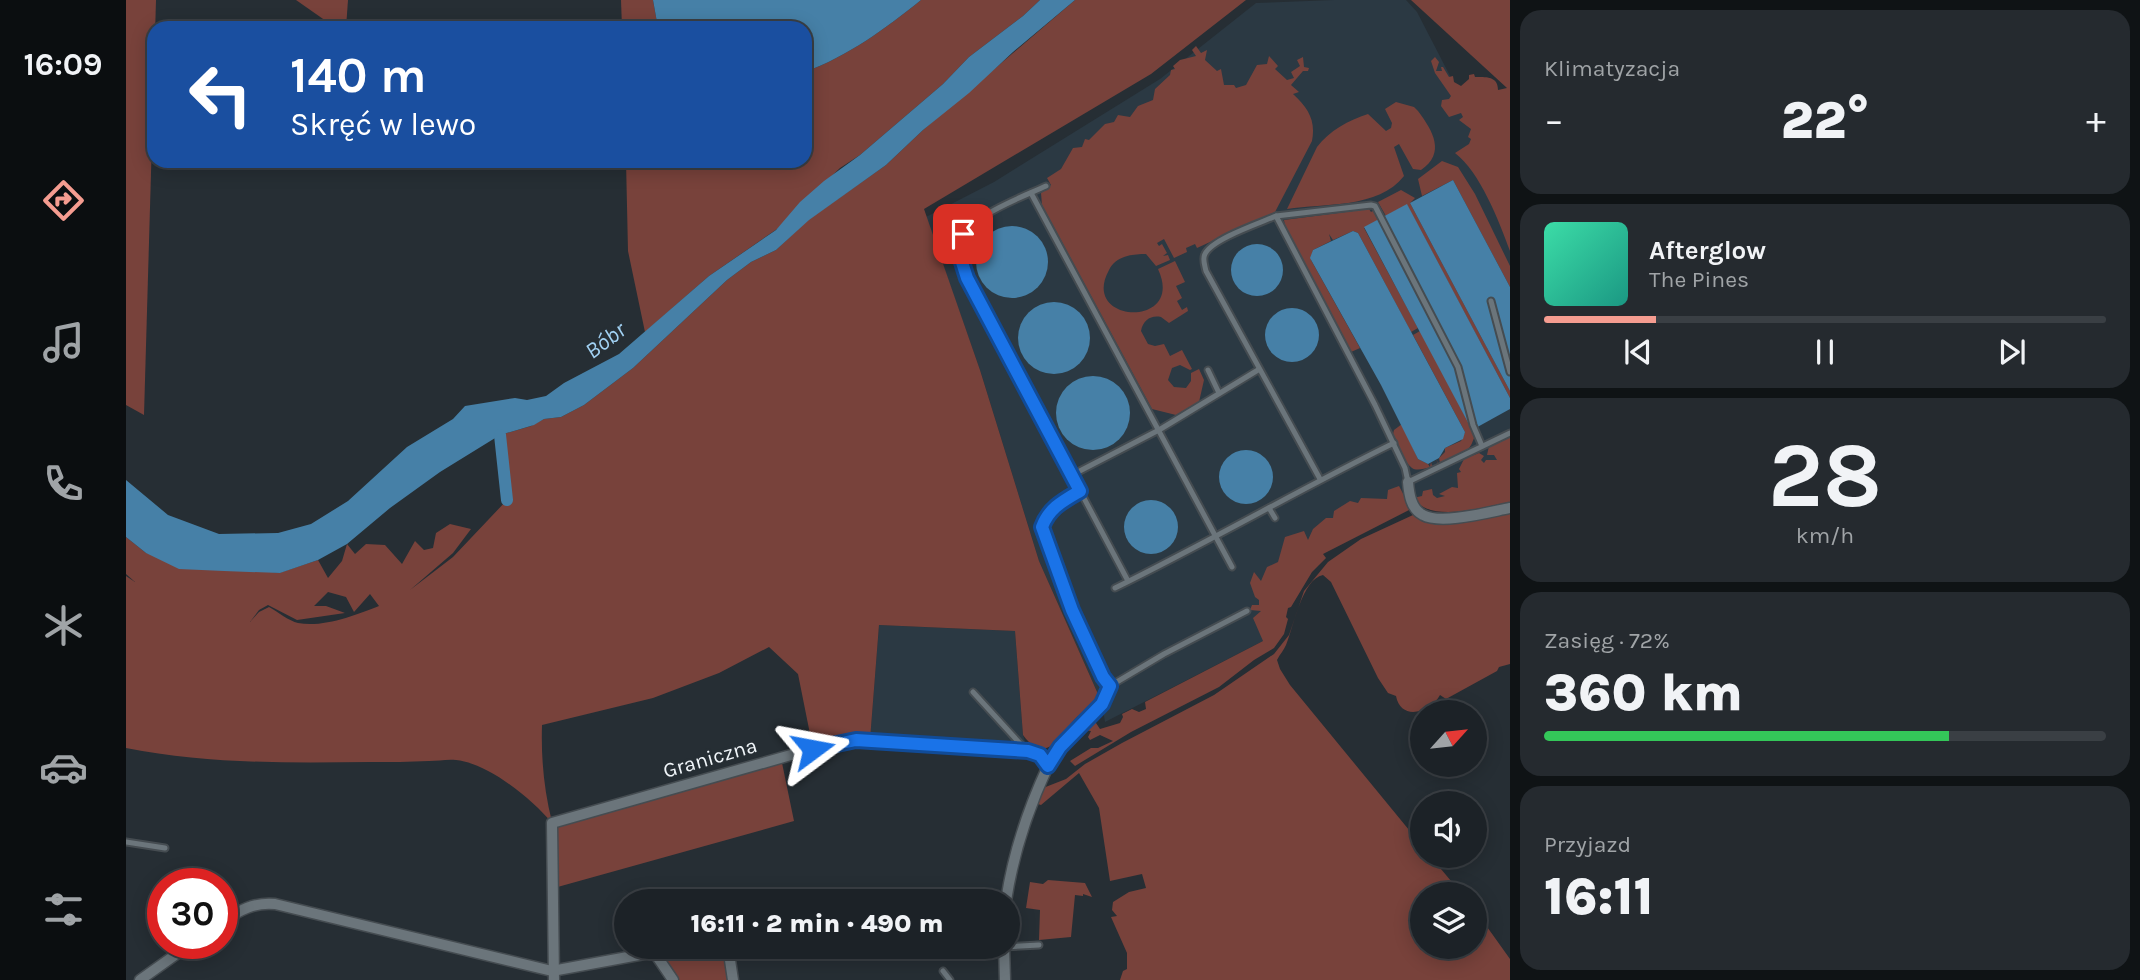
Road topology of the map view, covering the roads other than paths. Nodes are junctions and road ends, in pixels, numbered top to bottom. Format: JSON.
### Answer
{"nodes":[{"id":1,"x":1046,"y":186,"type":"dead end"},
{"id":2,"x":1031,"y":193,"type":"junction"},
{"id":3,"x":1276,"y":216,"type":"junction"},
{"id":4,"x":1491,"y":301,"type":"dead end"},
{"id":5,"x":1208,"y":370,"type":"dead end"},
{"id":6,"x":1258,"y":370,"type":"junction"},
{"id":7,"x":1510,"y":372,"type":"edge"},
{"id":8,"x":1219,"y":393,"type":"junction"},
{"id":9,"x":1158,"y":430,"type":"junction"},
{"id":10,"x":1510,"y":433,"type":"edge"},
{"id":11,"x":1394,"y":443,"type":"junction"},
{"id":12,"x":1482,"y":446,"type":"junction"},
{"id":13,"x":1072,"y":475,"type":"junction"},
{"id":14,"x":1320,"y":479,"type":"junction"},
{"id":15,"x":1408,"y":482,"type":"junction"},
{"id":16,"x":1080,"y":491,"type":"junction"},
{"id":17,"x":1269,"y":508,"type":"junction"},
{"id":18,"x":1510,"y":508,"type":"edge"},
{"id":19,"x":1275,"y":518,"type":"dead end"},
{"id":20,"x":1216,"y":535,"type":"junction"},
{"id":21,"x":1232,"y":567,"type":"dead end"},
{"id":22,"x":1128,"y":581,"type":"junction"},
{"id":23,"x":1115,"y":588,"type":"dead end"},
{"id":24,"x":1247,"y":611,"type":"dead end"},
{"id":25,"x":1110,"y":686,"type":"junction"},
{"id":26,"x":973,"y":692,"type":"dead end"},
{"id":27,"x":1028,"y":751,"type":"junction"},
{"id":28,"x":1048,"y":766,"type":"junction"},
{"id":29,"x":126,"y":842,"type":"edge"},
{"id":30,"x":165,"y":848,"type":"dead end"},
{"id":31,"x":1008,"y":889,"type":"edge"},
{"id":32,"x":238,"y":913,"type":"edge"},
{"id":33,"x":1039,"y":946,"type":"dead end"},
{"id":34,"x":1020,"y":947,"type":"edge"},
{"id":35,"x":170,"y":959,"type":"edge"},
{"id":36,"x":625,"y":959,"type":"edge"},
{"id":37,"x":659,"y":959,"type":"edge"},
{"id":38,"x":730,"y":959,"type":"edge"},
{"id":39,"x":1004,"y":959,"type":"edge"},
{"id":40,"x":943,"y":971,"type":"dead end"},
{"id":41,"x":553,"y":976,"type":"edge"},
{"id":42,"x":140,"y":980,"type":"edge"},
{"id":43,"x":673,"y":980,"type":"edge"},
{"id":44,"x":733,"y":980,"type":"edge"},
{"id":45,"x":950,"y":980,"type":"edge"},
{"id":46,"x":1005,"y":980,"type":"edge"}],
"edges":[{"from":1,"to":2,"type":"lane"},
{"from":2,"to":9,"type":"lane"},
{"from":2,"to":13,"type":"lane"},
{"from":3,"to":6,"type":"lane"},
{"from":3,"to":11,"type":"lane"},
{"from":3,"to":12,"type":"lane"},
{"from":4,"to":7,"type":"lane"},
{"from":5,"to":8,"type":"lane"},
{"from":6,"to":8,"type":"lane"},
{"from":6,"to":14,"type":"lane"},
{"from":8,"to":9,"type":"lane"},
{"from":9,"to":13,"type":"lane"},
{"from":9,"to":20,"type":"lane"},
{"from":10,"to":12,"type":"lane"},
{"from":11,"to":14,"type":"lane"},
{"from":11,"to":15,"type":"lane"},
{"from":12,"to":15,"type":"lane"},
{"from":13,"to":16,"type":"lane"},
{"from":14,"to":17,"type":"lane"},
{"from":15,"to":18,"type":"street"},
{"from":16,"to":22,"type":"lane"},
{"from":16,"to":25,"type":"lane"},
{"from":17,"to":19,"type":"lane"},
{"from":17,"to":20,"type":"lane"},
{"from":20,"to":21,"type":"lane"},
{"from":20,"to":22,"type":"lane"},
{"from":22,"to":23,"type":"lane"},
{"from":24,"to":25,"type":"lane"},
{"from":25,"to":28,"type":"lane"},
{"from":26,"to":27,"type":"lane"},
{"from":27,"to":28,"type":"street"},
{"from":27,"to":41,"type":"street","name":"Graniczna"},
{"from":28,"to":31,"type":"street"},
{"from":29,"to":30,"type":"lane"},
{"from":32,"to":41,"type":"street"},
{"from":33,"to":34,"type":"lane"},
{"from":35,"to":42,"type":"street"},
{"from":36,"to":41,"type":"street"},
{"from":37,"to":43,"type":"street"},
{"from":38,"to":44,"type":"street"},
{"from":39,"to":46,"type":"street"},
{"from":40,"to":45,"type":"lane"}]}
